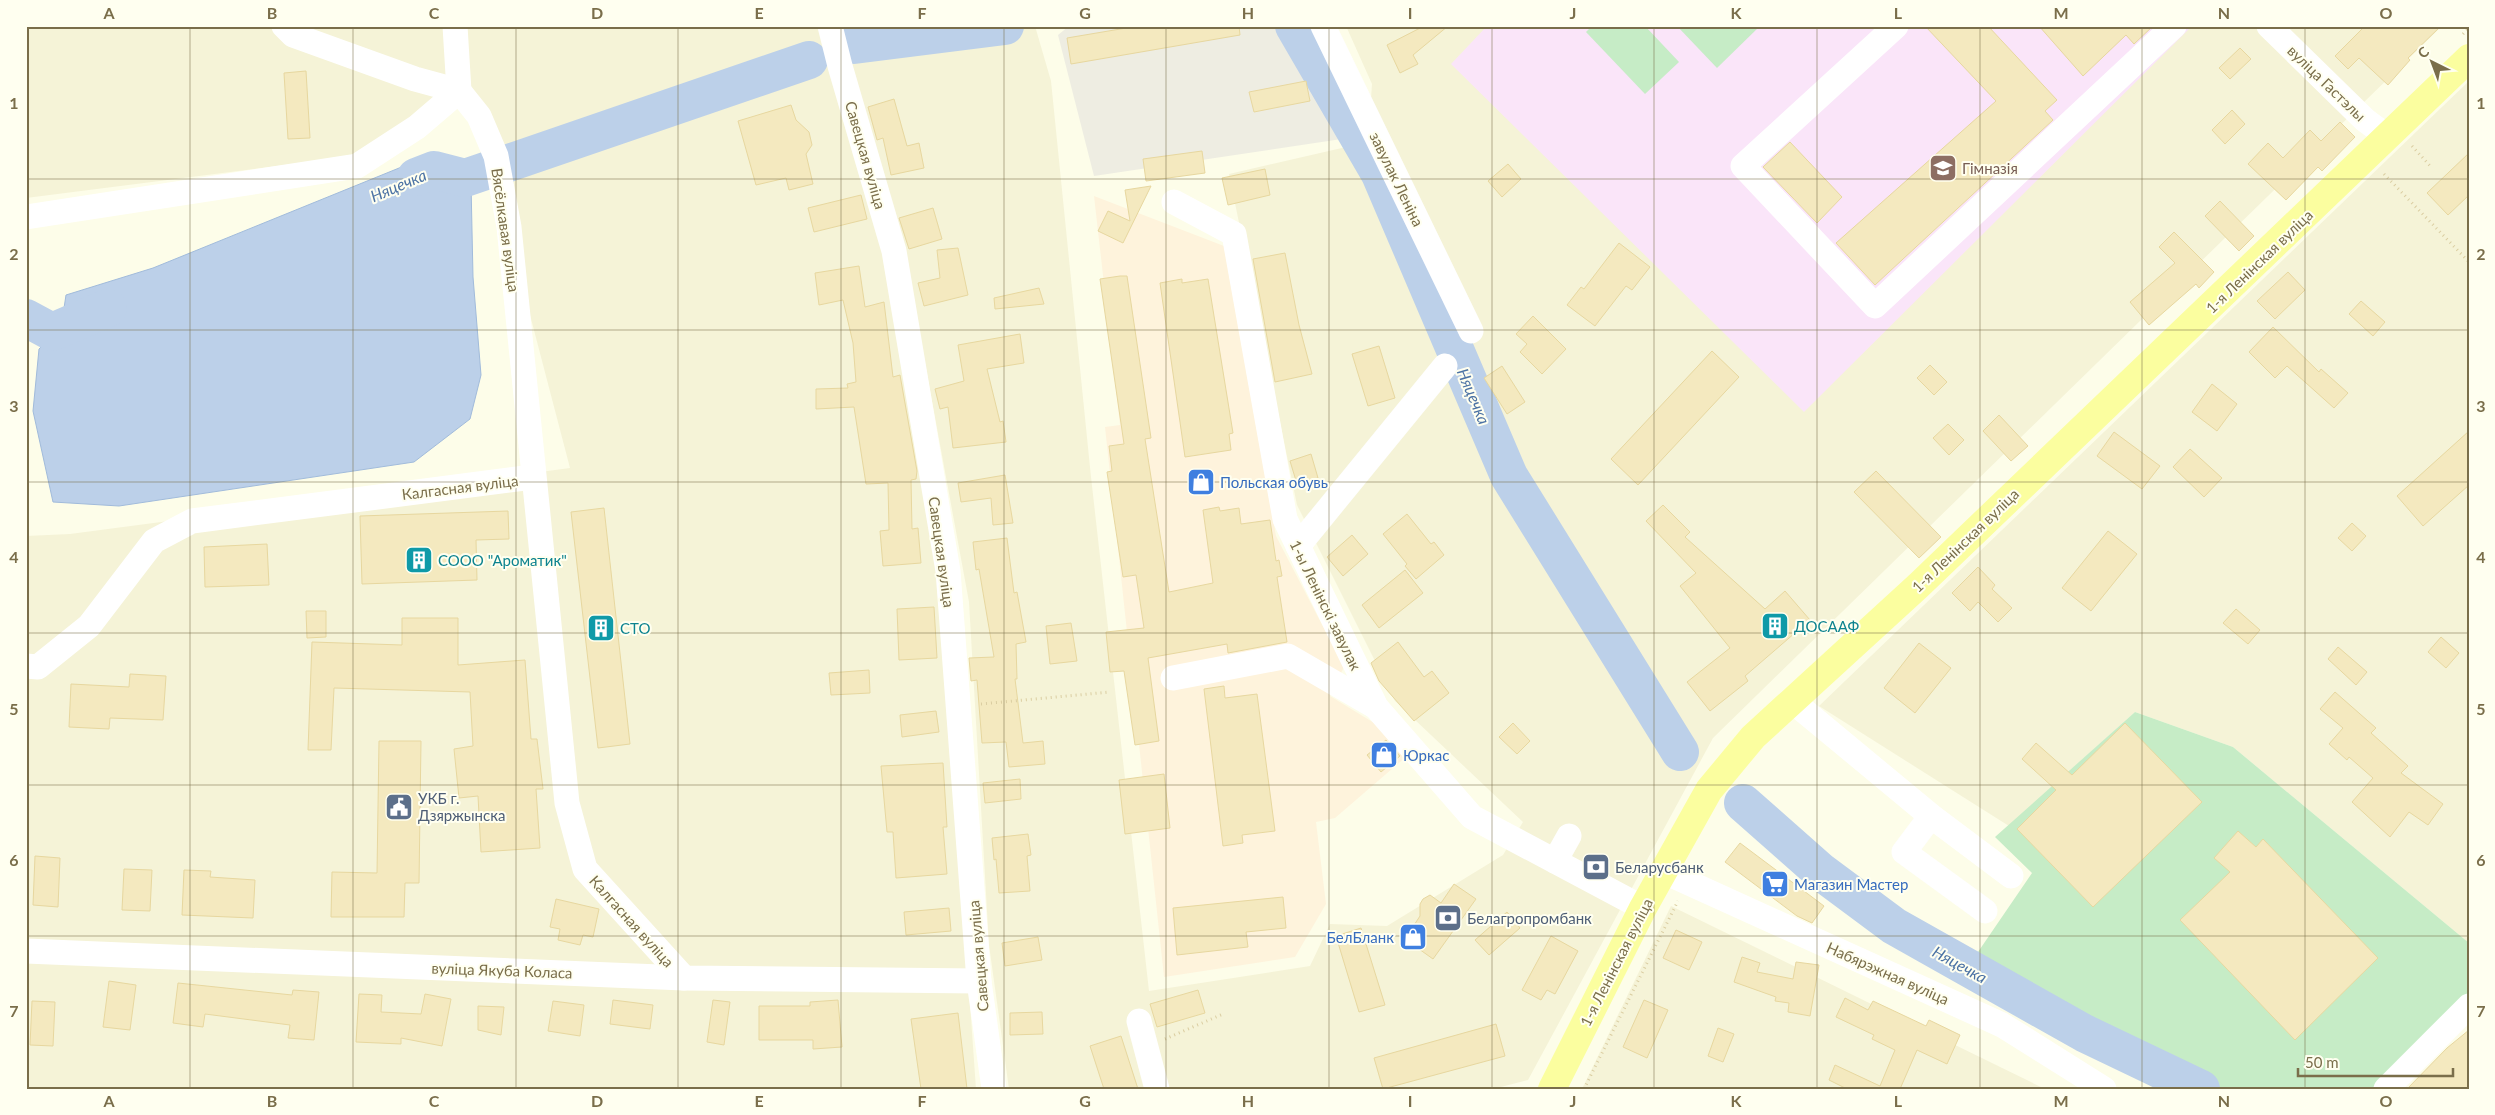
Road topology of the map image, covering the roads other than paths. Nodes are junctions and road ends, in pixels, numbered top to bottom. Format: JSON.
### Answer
{"nodes":[{"id":1,"x":284,"y":26,"type":"edge"},
{"id":2,"x":455,"y":26,"type":"edge"},
{"id":3,"x":830,"y":26,"type":"edge"},
{"id":4,"x":1323,"y":26,"type":"edge"},
{"id":5,"x":1896,"y":26,"type":"edge"},
{"id":6,"x":2174,"y":26,"type":"edge"},
{"id":7,"x":2269,"y":26,"type":"edge"},
{"id":8,"x":2469,"y":58,"type":"edge"},
{"id":9,"x":459,"y":91,"type":"junction"},
{"id":10,"x":2400,"y":142,"type":"junction"},
{"id":11,"x":1174,"y":202,"type":"dead end"},
{"id":12,"x":26,"y":218,"type":"edge"},
{"id":13,"x":1471,"y":331,"type":"dead end"},
{"id":14,"x":1445,"y":366,"type":"dead end"},
{"id":15,"x":533,"y":477,"type":"junction"},
{"id":16,"x":1298,"y":546,"type":"junction"},
{"id":17,"x":26,"y":666,"type":"edge"},
{"id":18,"x":1173,"y":678,"type":"dead end"},
{"id":19,"x":1791,"y":700,"type":"junction"},
{"id":20,"x":1376,"y":707,"type":"junction"},
{"id":21,"x":1931,"y":816,"type":"junction"},
{"id":22,"x":1570,"y":836,"type":"dead end"},
{"id":23,"x":1555,"y":861,"type":"junction"},
{"id":24,"x":2011,"y":876,"type":"dead end"},
{"id":25,"x":1675,"y":877,"type":"junction"},
{"id":26,"x":1643,"y":908,"type":"junction"},
{"id":27,"x":1985,"y":911,"type":"dead end"},
{"id":28,"x":26,"y":951,"type":"edge"},
{"id":29,"x":684,"y":978,"type":"junction"},
{"id":30,"x":979,"y":981,"type":"junction"},
{"id":31,"x":2469,"y":1006,"type":"edge"},
{"id":32,"x":1140,"y":1021,"type":"dead end"},
{"id":33,"x":994,"y":1089,"type":"edge"},
{"id":34,"x":1157,"y":1089,"type":"edge"},
{"id":35,"x":1552,"y":1089,"type":"edge"},
{"id":36,"x":2104,"y":1089,"type":"edge"},
{"id":37,"x":2386,"y":1089,"type":"edge"}],
"edges":[{"from":1,"to":9,"type":"street"},
{"from":2,"to":9,"type":"street"},
{"from":3,"to":30,"type":"street","name":"Савецкая вуліца"},
{"from":4,"to":13,"type":"street","name":"завулак Леніна"},
{"from":5,"to":6,"type":"street"},
{"from":7,"to":10,"type":"street","name":"вуліца Гастэлы"},
{"from":8,"to":10,"type":"main road","name":"1-я Ленінская вуліца"},
{"from":9,"to":12,"type":"street"},
{"from":9,"to":15,"type":"street","name":"Вясёлкавая вуліца"},
{"from":10,"to":19,"type":"main road","name":"1-я Ленінская вуліца"},
{"from":11,"to":16,"type":"street","name":"1-ы Ленінскі завулак"},
{"from":14,"to":16,"type":"street"},
{"from":15,"to":17,"type":"street","name":"Калгасная вуліца"},
{"from":15,"to":29,"type":"street","name":"Калгасная вуліца"},
{"from":16,"to":20,"type":"street","name":"1-ы Ленінскі завулак"},
{"from":18,"to":20,"type":"street"},
{"from":19,"to":21,"type":"street"},
{"from":19,"to":25,"type":"main road","name":"1-я Ленінская вуліца"},
{"from":20,"to":23,"type":"street","name":"1-ы Ленінскі завулак"},
{"from":21,"to":24,"type":"street"},
{"from":21,"to":27,"type":"street"},
{"from":22,"to":23,"type":"street"},
{"from":23,"to":26,"type":"street","name":"1-ы Ленінскі завулак"},
{"from":25,"to":26,"type":"main road","name":"1-я Ленінская вуліца"},
{"from":25,"to":36,"type":"street","name":"Набярэжная вуліца"},
{"from":26,"to":35,"type":"main road","name":"1-я Ленінская вуліца"},
{"from":28,"to":29,"type":"street","name":"вуліца Якуба Коласа"},
{"from":29,"to":30,"type":"street","name":"вуліца Якуба Коласа"},
{"from":30,"to":33,"type":"street","name":"Савецкая вуліца"},
{"from":31,"to":37,"type":"street"},
{"from":32,"to":34,"type":"street"}]}
